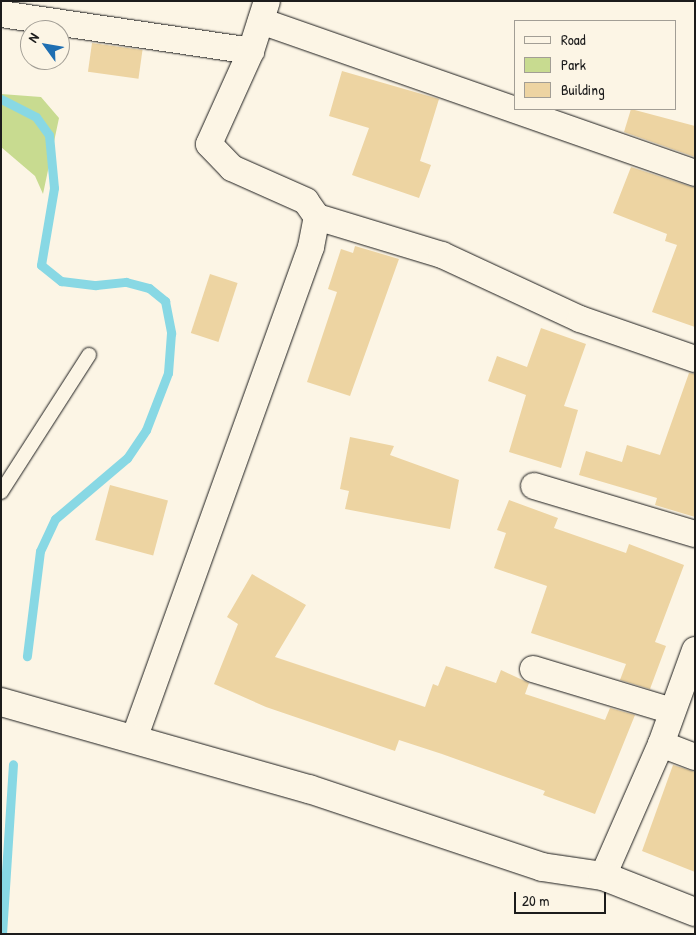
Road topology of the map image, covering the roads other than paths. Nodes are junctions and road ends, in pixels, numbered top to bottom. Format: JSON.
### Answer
{"nodes":[{"id":1,"x":264,"y":11,"type":"edge"},
{"id":2,"x":1,"y":14,"type":"edge"},
{"id":3,"x":251,"y":51,"type":"junction"},
{"id":4,"x":514,"y":105,"type":"edge"},
{"id":5,"x":527,"y":110,"type":"edge"},
{"id":6,"x":695,"y":173,"type":"edge"},
{"id":7,"x":317,"y":217,"type":"junction"},
{"id":8,"x":89,"y":355,"type":"dead end"},
{"id":9,"x":695,"y":359,"type":"edge"},
{"id":10,"x":534,"y":486,"type":"dead end"},
{"id":11,"x":1,"y":492,"type":"edge"},
{"id":12,"x":695,"y":534,"type":"edge"},
{"id":13,"x":695,"y":650,"type":"edge"},
{"id":14,"x":533,"y":669,"type":"dead end"},
{"id":15,"x":1,"y":702,"type":"edge"},
{"id":16,"x":672,"y":711,"type":"junction"},
{"id":17,"x":134,"y":739,"type":"junction"},
{"id":18,"x":661,"y":744,"type":"junction"},
{"id":19,"x":695,"y":756,"type":"edge"},
{"id":20,"x":603,"y":876,"type":"junction"},
{"id":21,"x":695,"y":912,"type":"edge"}],
"edges":[{"from":1,"to":3,"type":"street"},
{"from":1,"to":4,"type":"street"},
{"from":2,"to":3,"type":"street"},
{"from":3,"to":7,"type":"street"},
{"from":5,"to":6,"type":"street"},
{"from":7,"to":9,"type":"street"},
{"from":7,"to":17,"type":"street"},
{"from":8,"to":11,"type":"lane"},
{"from":10,"to":12,"type":"street"},
{"from":13,"to":16,"type":"street"},
{"from":14,"to":16,"type":"street"},
{"from":15,"to":17,"type":"street"},
{"from":16,"to":18,"type":"street"},
{"from":17,"to":20,"type":"street"},
{"from":18,"to":19,"type":"street"},
{"from":18,"to":20,"type":"street"},
{"from":20,"to":21,"type":"street"}]}
